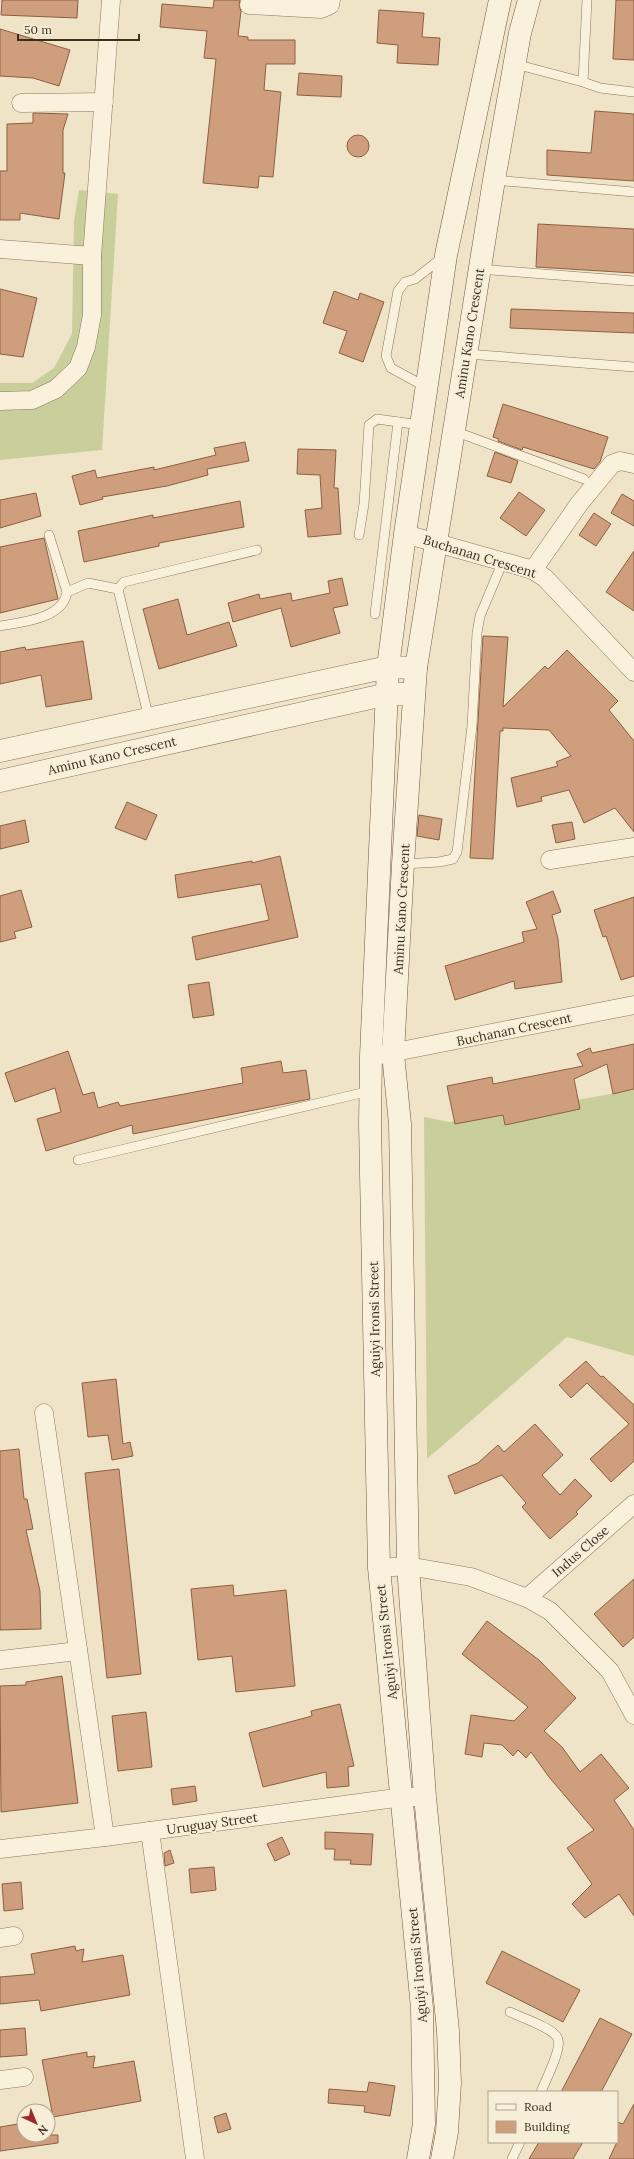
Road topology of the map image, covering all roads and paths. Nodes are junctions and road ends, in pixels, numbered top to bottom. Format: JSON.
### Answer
{"nodes":[{"id":1,"x":111,"y":0,"type":"edge"},
{"id":2,"x":331,"y":0,"type":"edge"},
{"id":3,"x":500,"y":0,"type":"edge"},
{"id":4,"x":529,"y":0,"type":"edge"},
{"id":5,"x":587,"y":0,"type":"edge"},
{"id":6,"x":249,"y":5,"type":"dead end"},
{"id":7,"x":515,"y":64,"type":"junction"},
{"id":8,"x":583,"y":82,"type":"junction"},
{"id":9,"x":634,"y":92,"type":"edge"},
{"id":10,"x":104,"y":102,"type":"junction"},
{"id":11,"x":21,"y":103,"type":"dead end"},
{"id":12,"x":494,"y":180,"type":"junction"},
{"id":13,"x":634,"y":192,"type":"edge"},
{"id":14,"x":0,"y":249,"type":"edge"},
{"id":15,"x":446,"y":255,"type":"junction"},
{"id":16,"x":92,"y":256,"type":"junction"},
{"id":17,"x":479,"y":269,"type":"junction"},
{"id":18,"x":634,"y":280,"type":"edge"},
{"id":19,"x":465,"y":354,"type":"junction"},
{"id":20,"x":634,"y":366,"type":"edge"},
{"id":21,"x":426,"y":387,"type":"junction"},
{"id":22,"x":0,"y":401,"type":"edge"},
{"id":23,"x":398,"y":422,"type":"junction"},
{"id":24,"x":420,"y":425,"type":"junction"},
{"id":25,"x":453,"y":431,"type":"junction"},
{"id":26,"x":634,"y":464,"type":"edge"},
{"id":27,"x":584,"y":479,"type":"dead end"},
{"id":28,"x":398,"y":509,"type":"junction"},
{"id":29,"x":405,"y":534,"type":"junction"},
{"id":30,"x":49,"y":535,"type":"dead end"},
{"id":31,"x":360,"y":535,"type":"dead end"},
{"id":32,"x":435,"y":541,"type":"junction"},
{"id":33,"x":257,"y":550,"type":"dead end"},
{"id":34,"x":503,"y":561,"type":"junction"},
{"id":35,"x":533,"y":570,"type":"junction"},
{"id":36,"x":118,"y":589,"type":"junction"},
{"id":37,"x":67,"y":592,"type":"junction"},
{"id":38,"x":375,"y":614,"type":"dead end"},
{"id":39,"x":0,"y":626,"type":"edge"},
{"id":40,"x":388,"y":667,"type":"junction"},
{"id":41,"x":416,"y":668,"type":"junction"},
{"id":42,"x":634,"y":672,"type":"edge"},
{"id":43,"x":388,"y":694,"type":"junction"},
{"id":44,"x":414,"y":694,"type":"junction"},
{"id":45,"x":149,"y":719,"type":"junction"},
{"id":46,"x":0,"y":751,"type":"edge"},
{"id":47,"x":0,"y":781,"type":"edge"},
{"id":48,"x":634,"y":847,"type":"edge"},
{"id":49,"x":550,"y":860,"type":"dead end"},
{"id":50,"x":403,"y":864,"type":"junction"},
{"id":51,"x":634,"y":1005,"type":"edge"},
{"id":52,"x":393,"y":1054,"type":"junction"},
{"id":53,"x":371,"y":1056,"type":"junction"},
{"id":54,"x":370,"y":1091,"type":"junction"},
{"id":55,"x":370,"y":1124,"type":"joint"},
{"id":56,"x":400,"y":1124,"type":"joint"},
{"id":57,"x":78,"y":1160,"type":"dead end"},
{"id":58,"x":44,"y":1413,"type":"dead end"},
{"id":59,"x":634,"y":1504,"type":"edge"},
{"id":60,"x":408,"y":1566,"type":"junction"},
{"id":61,"x":378,"y":1568,"type":"junction"},
{"id":62,"x":527,"y":1598,"type":"junction"},
{"id":63,"x":78,"y":1651,"type":"junction"},
{"id":64,"x":0,"y":1660,"type":"edge"},
{"id":65,"x":634,"y":1715,"type":"edge"},
{"id":66,"x":403,"y":1797,"type":"junction"},
{"id":67,"x":425,"y":1797,"type":"junction"},
{"id":68,"x":150,"y":1831,"type":"junction"},
{"id":69,"x":105,"y":1837,"type":"junction"},
{"id":70,"x":0,"y":1849,"type":"edge"},
{"id":71,"x":510,"y":2012,"type":"dead end"},
{"id":72,"x":24,"y":2077,"type":"dead end"},
{"id":73,"x":0,"y":2080,"type":"edge"},
{"id":74,"x":541,"y":2091,"type":"edge"},
{"id":75,"x":520,"y":2143,"type":"edge"},
{"id":76,"x":195,"y":2159,"type":"edge"},
{"id":77,"x":418,"y":2159,"type":"edge"},
{"id":78,"x":442,"y":2159,"type":"edge"},
{"id":79,"x":512,"y":2159,"type":"edge"}],
"edges":[{"from":1,"to":10,"type":"street"},
{"from":2,"to":6,"type":"street"},
{"from":3,"to":15,"type":"main road","name":"Aminu Kano Crescent"},
{"from":4,"to":7,"type":"main road","name":"Aminu Kano Crescent"},
{"from":5,"to":8,"type":"lane"},
{"from":7,"to":8,"type":"lane"},
{"from":7,"to":12,"type":"main road","name":"Aminu Kano Crescent"},
{"from":8,"to":9,"type":"lane"},
{"from":10,"to":11,"type":"street"},
{"from":10,"to":16,"type":"street"},
{"from":12,"to":13,"type":"lane"},
{"from":12,"to":17,"type":"main road","name":"Aminu Kano Crescent"},
{"from":14,"to":16,"type":"street"},
{"from":15,"to":21,"type":"main road","name":"Aminu Kano Crescent"},
{"from":15,"to":21,"type":"lane"},
{"from":16,"to":22,"type":"street"},
{"from":17,"to":18,"type":"lane"},
{"from":17,"to":19,"type":"main road","name":"Aminu Kano Crescent"},
{"from":19,"to":20,"type":"lane"},
{"from":19,"to":25,"type":"main road","name":"Aminu Kano Crescent"},
{"from":21,"to":24,"type":"main road","name":"Aminu Kano Crescent"},
{"from":23,"to":24,"type":"lane"},
{"from":23,"to":28,"type":"lane"},
{"from":23,"to":31,"type":"lane"},
{"from":24,"to":28,"type":"main road","name":"Aminu Kano Crescent"},
{"from":25,"to":27,"type":"lane"},
{"from":25,"to":32,"type":"main road","name":"Aminu Kano Crescent"},
{"from":26,"to":35,"type":"street"},
{"from":28,"to":29,"type":"main road","name":"Aminu Kano Crescent"},
{"from":28,"to":38,"type":"lane"},
{"from":29,"to":32,"type":"street","name":"Buchanan Crescent"},
{"from":29,"to":40,"type":"main road","name":"Aminu Kano Crescent"},
{"from":30,"to":37,"type":"lane"},
{"from":32,"to":34,"type":"street","name":"Buchanan Crescent"},
{"from":32,"to":41,"type":"main road","name":"Aminu Kano Crescent"},
{"from":33,"to":36,"type":"lane"},
{"from":34,"to":35,"type":"street","name":"Buchanan Crescent"},
{"from":34,"to":50,"type":"lane"},
{"from":35,"to":42,"type":"street","name":"Buchanan Crescent"},
{"from":36,"to":37,"type":"lane"},
{"from":36,"to":45,"type":"lane"},
{"from":37,"to":39,"type":"lane"},
{"from":40,"to":41,"type":"main road","name":"Aminu Kano Crescent"},
{"from":40,"to":43,"type":"main road","name":"Aminu Kano Crescent"},
{"from":40,"to":45,"type":"main road","name":"Aminu Kano Crescent"},
{"from":41,"to":44,"type":"main road","name":"Aminu Kano Crescent"},
{"from":43,"to":44,"type":"main road","name":"Aminu Kano Crescent"},
{"from":43,"to":47,"type":"main road","name":"Aminu Kano Crescent"},
{"from":43,"to":53,"type":"main road","name":"Aminu Kano Crescent"},
{"from":44,"to":50,"type":"main road","name":"Aminu Kano Crescent"},
{"from":45,"to":46,"type":"main road","name":"Aminu Kano Crescent"},
{"from":48,"to":49,"type":"street"},
{"from":50,"to":52,"type":"main road","name":"Aminu Kano Crescent"},
{"from":51,"to":52,"type":"street","name":"Buchanan Crescent"},
{"from":52,"to":53,"type":"street","name":"Buchanan Crescent"},
{"from":52,"to":56,"type":"main road","name":"Aminu Kano Crescent"},
{"from":53,"to":54,"type":"main road","name":"Aminu Kano Crescent"},
{"from":54,"to":55,"type":"main road","name":"Aminu Kano Crescent"},
{"from":54,"to":57,"type":"lane"},
{"from":55,"to":61,"type":"main road","name":"Aguiyi Ironsi Street"},
{"from":56,"to":60,"type":"main road","name":"Aguiyi Ironsi Street"},
{"from":58,"to":63,"type":"street"},
{"from":59,"to":62,"type":"street","name":"Indus Close"},
{"from":60,"to":61,"type":"street"},
{"from":60,"to":62,"type":"street"},
{"from":60,"to":67,"type":"main road","name":"Aguiyi Ironsi Street"},
{"from":61,"to":66,"type":"main road","name":"Aguiyi Ironsi Street"},
{"from":62,"to":65,"type":"street"},
{"from":63,"to":64,"type":"street"},
{"from":63,"to":69,"type":"street"},
{"from":66,"to":67,"type":"street","name":"Uruguay Street"},
{"from":66,"to":68,"type":"street","name":"Uruguay Street"},
{"from":66,"to":77,"type":"main road","name":"Aguiyi Ironsi Street"},
{"from":67,"to":78,"type":"main road","name":"Aguiyi Ironsi Street"},
{"from":68,"to":69,"type":"street","name":"Uruguay Street"},
{"from":68,"to":76,"type":"street"},
{"from":69,"to":70,"type":"street","name":"Uruguay Street"},
{"from":71,"to":74,"type":"lane"},
{"from":72,"to":73,"type":"street"},
{"from":75,"to":79,"type":"lane"}]}
